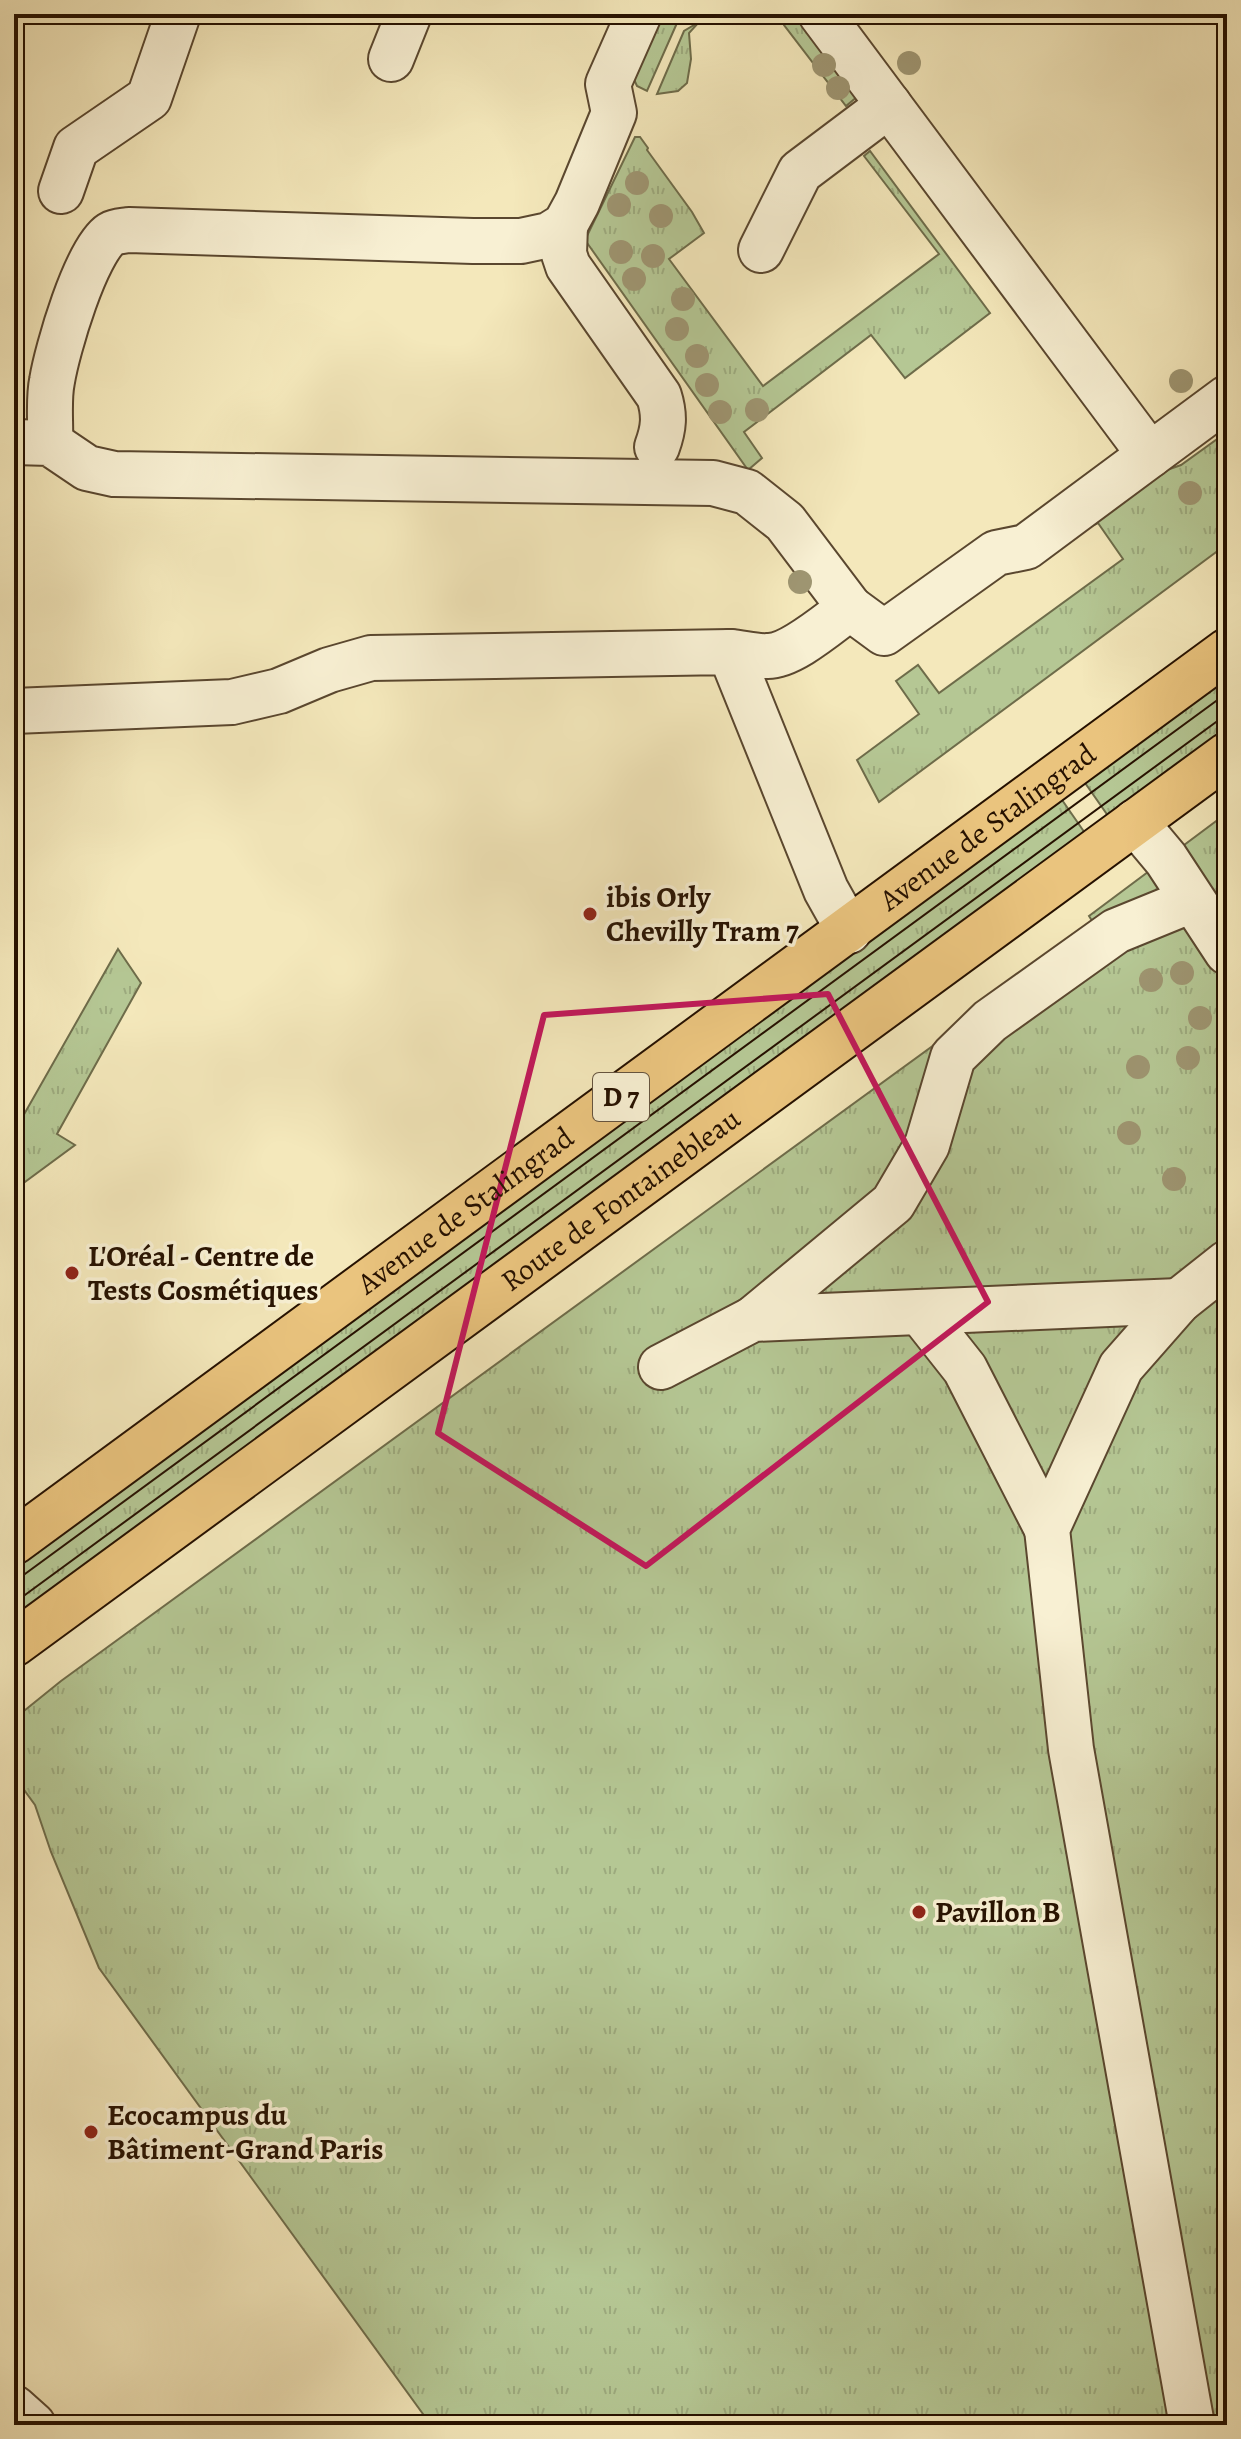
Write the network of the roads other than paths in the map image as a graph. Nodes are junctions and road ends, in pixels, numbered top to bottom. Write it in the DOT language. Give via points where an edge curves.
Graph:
graph roads {
  1 [pos="178,14"];
  2 [pos="409,14"];
  3 [pos="639,14"];
  4 [pos="821,14"];
  5 [pos="391,59"];
  6 [pos="889,105"];
  7 [pos="61,191"];
  8 [pos="553,231"];
  9 [pos="761,250"];
  10 [pos="1227,398"];
  11 [pos="650,436"];
  12 [pos="32,442"];
  13 [pos="1150,455"];
  14 [pos="850,608"];
  15 [pos="1227,651"];
  16 [pos="730,652"];
  17 [pos="14,711"];
  18 [pos="1227,755"];
  19 [pos="1135,822"];
  20 [pos="1192,900"];
  21 [pos="849,931"];
  22 [pos="1227,952"];
  23 [pos="1227,1263"];
  24 [pos="1179,1301"];
  25 [pos="920,1312"];
  26 [pos="753,1319"];
  27 [pos="661,1367"];
  28 [pos="1047,1529"];
  29 [pos="14,1542"];
  30 [pos="14,1644"];
  31 [pos="14,2408"];
  32 [pos="33,2425"];
  33 [pos="1192,2425"];
  1 -- 7 [label="street" via="149,98 76,148"];
  2 -- 5 [label="street"];
  3 -- 8 [label="street" via="608,84 614,113 577,203"];
  4 -- 6 [label="street"];
  6 -- 9 [label="street" via="800,172"];
  6 -- 13 [label="street"];
  8 -- 11 [label="street" via="568,266 659,396 663,431"];
  8 -- 12 [label="street" via="521,241 113,232 101,243 65,327"];
  10 -- 13 [label="street"];
  12 -- 14 [label="street" via="87,468 114,474 713,483 747,492 785,522"];
  13 -- 14 [label="street" via="1026,547 996,553 884,633"];
  14 -- 16 [label="street" via="781,653 769,657"];
  15 -- 21 [label="main road, Avenue de Stalingrad / D 7"];
  16 -- 17 [label="street" via="371,658 232,702"];
  16 -- 21 [label="street" via="826,890"];
  18 -- 19 [label="main road, Route de Fontainebleau"];
  19 -- 20 [label="street"];
  19 -- 30 [label="main road, Route de Fontainebleau"];
  20 -- 22 [label="street"];
  20 -- 26 [label="street" via="1116,931 990,1021 953,1057 927,1145 893,1203"];
  21 -- 29 [label="main road, Avenue de Stalingrad / D 7"];
  23 -- 24 [label="street"];
  24 -- 25 [label="street"];
  24 -- 28 [label="street" via="1121,1367"];
  25 -- 26 [label="street"];
  25 -- 28 [label="street" via="965,1369"];
  26 -- 27 [label="street"];
  28 -- 33 [label="street" via="1071,1749"];
  31 -- 32 [label="street"];
}
